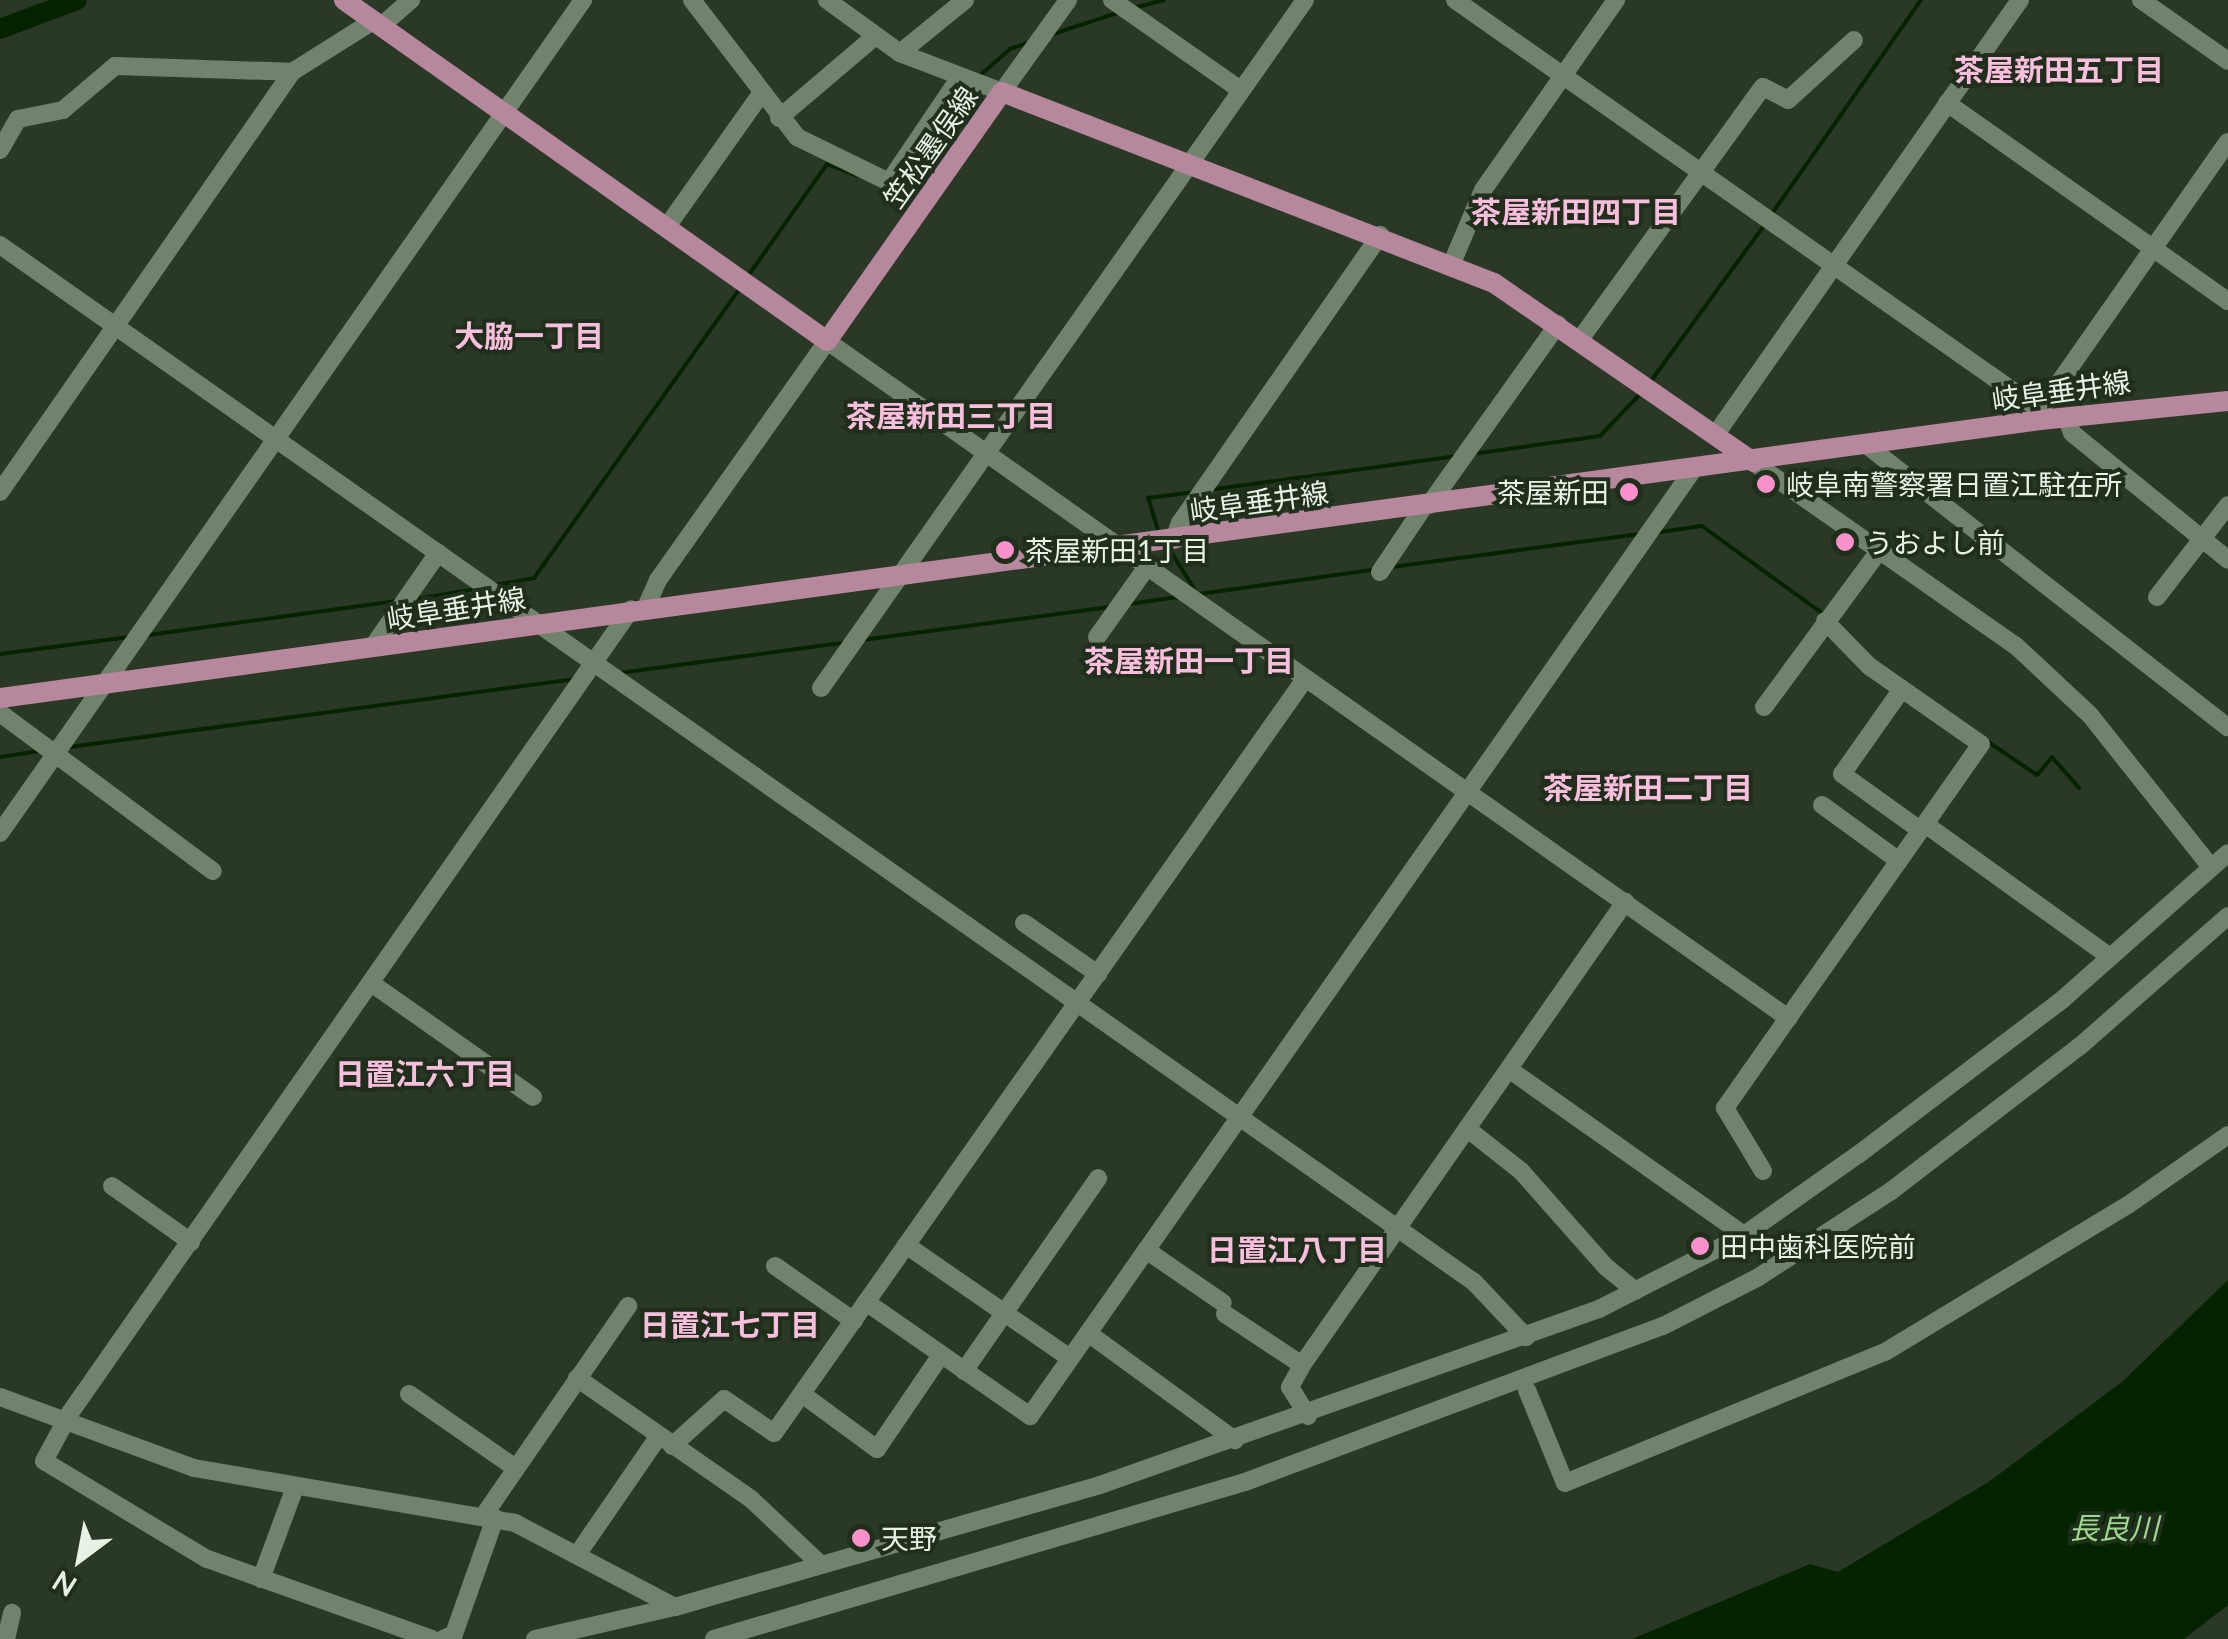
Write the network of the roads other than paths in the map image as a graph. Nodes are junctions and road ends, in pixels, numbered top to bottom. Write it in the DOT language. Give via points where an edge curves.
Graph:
graph roads {
  1 [pos="344,0"];
  2 [pos="411,0"];
  3 [pos="583,0"];
  4 [pos="692,0"];
  5 [pos="827,0"];
  6 [pos="965,0"];
  7 [pos="1068,0"];
  8 [pos="1112,0"];
  9 [pos="1304,0"];
  10 [pos="1455,0"];
  11 [pos="1616,0"];
  12 [pos="2020,0"];
  13 [pos="2141,0"];
  14 [pos="377,23"];
  15 [pos="873,38"];
  16 [pos="1854,40"];
  17 [pos="900,53"];
  18 [pos="2228,61"];
  19 [pos="292,72"];
  20 [pos="1564,76"];
  21 [pos="960,77"];
  22 [pos="1239,90"];
  23 [pos="1002,92"];
  24 [pos="760,94"];
  25 [pos="1948,103"];
  26 [pos="506,114"];
  27 [pos="779,118"];
  28 [pos="2228,142"];
  29 [pos="0,150"];
  30 [pos="1190,163"];
  31 [pos="1701,173"];
  32 [pos="666,228"];
  33 [pos="1380,235"];
  34 [pos="0,246"];
  35 [pos="2154,249"];
  36 [pos="1452,263"];
  37 [pos="1833,266"];
  38 [pos="2228,301"];
  39 [pos="1558,324"];
  40 [pos="117,327"];
  41 [pos="1581,338"];
  42 [pos="827,341"];
  43 [pos="2228,401"];
  44 [pos="2040,415"];
  45 [pos="2066,418"];
  46 [pos="1716,434"];
  47 [pos="276,438"];
  48 [pos="1869,447"];
  49 [pos="988,456"];
  50 [pos="1753,462"];
  51 [pos="1693,470"];
  52 [pos="0,492"];
  53 [pos="1427,505"];
  54 [pos="2228,506"];
  55 [pos="2204,537"];
  56 [pos="1174,540"];
  57 [pos="1120,548"];
  58 [pos="1880,550"];
  59 [pos="438,553"];
  60 [pos="2228,560"];
  61 [pos="1148,567"];
  62 [pos="1380,572"];
  63 [pos="898,577"];
  64 [pos="2157,596"];
  65 [pos="638,608"];
  66 [pos="1825,621"];
  67 [pos="538,623"];
  68 [pos="1097,637"];
  69 [pos="372,648"];
  70 [pos="594,664"];
  71 [pos="1306,678"];
  72 [pos="101,686"];
  73 [pos="821,688"];
  74 [pos="1902,689"];
  75 [pos="0,698"];
  76 [pos="1764,707"];
  77 [pos="0,713"];
  78 [pos="2228,727"];
  79 [pos="53,758"];
  80 [pos="1467,792"];
  81 [pos="1822,805"];
  82 [pos="1922,827"];
  83 [pos="0,833"];
  84 [pos="2228,854"];
  85 [pos="1899,861"];
  86 [pos="2211,867"];
  87 [pos="213,871"];
  88 [pos="1625,902"];
  89 [pos="2228,916"];
  90 [pos="1024,924"];
  91 [pos="2220,930"];
  92 [pos="2110,956"];
  93 [pos="1098,974"];
  94 [pos="371,983"];
  95 [pos="1078,1002"];
  96 [pos="1788,1018"];
  97 [pos="1510,1070"];
  98 [pos="533,1097"];
  99 [pos="1238,1116"];
  100 [pos="1469,1130"];
  101 [pos="2228,1135"];
  102 [pos="1763,1172"];
  103 [pos="1098,1178"];
  104 [pos="112,1186"];
  105 [pos="1398,1230"];
  106 [pos="1744,1236"];
  107 [pos="191,1242"];
  108 [pos="906,1244"];
  109 [pos="1146,1250"];
  110 [pos="775,1266"];
  111 [pos="1636,1291"];
  112 [pos="866,1302"];
  113 [pos="628,1306"];
  114 [pos="1004,1312"];
  115 [pos="854,1321"];
  116 [pos="1088,1332"];
  117 [pos="1526,1336"];
  118 [pos="941,1356"];
  119 [pos="1070,1358"];
  120 [pos="1302,1365"];
  121 [pos="964,1372"];
  122 [pos="576,1378"];
  123 [pos="1528,1390"];
  124 [pos="409,1394"];
  125 [pos="802,1394"];
  126 [pos="0,1396"];
  127 [pos="1308,1416"];
  128 [pos="66,1421"];
  129 [pos="1235,1440"];
  130 [pos="665,1441"];
  131 [pos="514,1467"];
  132 [pos="295,1487"];
  133 [pos="490,1517"];
  134 [pos="577,1555"];
  135 [pos="820,1564"];
  136 [pos="261,1579"];
  137 [pos="675,1607"];
  138 [pos="12,1613"];
  139 [pos="4,1638"];
  140 [pos="432,1639"];
  141 [pos="443,1639"];
  142 [pos="534,1639"];
  143 [pos="714,1639"];
  1 -- 14 [label="main road"];
  2 -- 14 [label="street"];
  3 -- 26 [label="street"];
  4 -- 24 [label="street"];
  5 -- 15 [label="street"];
  6 -- 17 [label="street"];
  7 -- 23 [label="street"];
  8 -- 22 [label="street"];
  9 -- 22 [label="street"];
  10 -- 20 [label="street"];
  11 -- 20 [label="street"];
  12 -- 25 [label="street"];
  13 -- 18 [label="street"];
  14 -- 19 [label="street"];
  14 -- 26 [label="main road"];
  15 -- 17 [label="street"];
  15 -- 27 [label="street"];
  16 -- 31 [label="street" via="1788,100 1763,87"];
  17 -- 21 [label="street"];
  19 -- 29 [label="street" via="114,66 63,110 15,127"];
  19 -- 40 [label="street"];
  20 -- 31 [label="street"];
  20 -- 36 [label="street" via="1483,190"];
  21 -- 23 [label="street"];
  21 -- 27 [label="street" via="889,182 816,150"];
  22 -- 30 [label="street"];
  23 -- 30 [label="main road, 笠松墨俣線"];
  23 -- 42 [label="main road, 笠松墨俣線"];
  24 -- 27 [label="street"];
  24 -- 32 [label="street"];
  25 -- 35 [label="street"];
  25 -- 37 [label="street"];
  26 -- 32 [label="main road"];
  26 -- 47 [label="street"];
  28 -- 35 [label="street"];
  30 -- 33 [label="main road, 笠松墨俣線"];
  30 -- 49 [label="street"];
  31 -- 37 [label="street"];
  31 -- 41 [label="street"];
  32 -- 42 [label="main road"];
  33 -- 36 [label="main road, 笠松墨俣線"];
  33 -- 56 [label="street"];
  34 -- 40 [label="street"];
  35 -- 38 [label="street"];
  35 -- 44 [label="street"];
  36 -- 39 [label="main road, 笠松墨俣線"];
  37 -- 44 [label="street"];
  37 -- 46 [label="street"];
  39 -- 41 [label="main road, 笠松墨俣線"];
  39 -- 53 [label="street"];
  40 -- 47 [label="street"];
  40 -- 52 [label="street"];
  41 -- 46 [label="main road, 笠松墨俣線"];
  42 -- 49 [label="street"];
  42 -- 65 [label="street"];
  43 -- 45 [label="main road, 岐阜垂井線"];
  44 -- 45 [label="main road, 岐阜垂井線"];
  44 -- 48 [label="main road, 岐阜垂井線"];
  45 -- 55 [label="street" via="2072,433"];
  46 -- 50 [label="main road, 笠松墨俣線"];
  47 -- 59 [label="street"];
  47 -- 72 [label="street"];
  48 -- 50 [label="main road, 岐阜垂井線"];
  48 -- 78 [label="street"];
  49 -- 57 [label="street"];
  49 -- 63 [label="street"];
  50 -- 51 [label="main road, 岐阜垂井線"];
  50 -- 58 [label="street"];
  51 -- 53 [label="main road, 岐阜垂井線"];
  51 -- 80 [label="street"];
  53 -- 56 [label="main road, 岐阜垂井線"];
  53 -- 62 [label="street"];
  54 -- 55 [label="street"];
  55 -- 60 [label="street"];
  55 -- 64 [label="street"];
  56 -- 57 [label="main road, 岐阜垂井線"];
  57 -- 61 [label="street"];
  57 -- 63 [label="main road, 岐阜垂井線"];
  58 -- 66 [label="street"];
  58 -- 86 [label="street" via="2016,646 2090,715"];
  59 -- 67 [label="street"];
  59 -- 69 [label="street"];
  61 -- 68 [label="street"];
  61 -- 71 [label="street"];
  63 -- 65 [label="main road, 岐阜垂井線"];
  63 -- 73 [label="street"];
  65 -- 67 [label="main road, 岐阜垂井線"];
  65 -- 70 [label="street"];
  66 -- 74 [label="street"];
  66 -- 76 [label="street"];
  67 -- 69 [label="main road, 岐阜垂井線"];
  67 -- 70 [label="street"];
  69 -- 72 [label="main road, 岐阜垂井線"];
  70 -- 94 [label="street"];
  70 -- 95 [label="street"];
  71 -- 80 [label="street"];
  71 -- 93 [label="street"];
  72 -- 75 [label="main road, 岐阜垂井線"];
  72 -- 79 [label="street"];
  74 -- 82 [label="street" via="1981,744"];
  74 -- 82 [label="street" via="1842,774"];
  77 -- 79 [label="street"];
  79 -- 83 [label="street"];
  79 -- 87 [label="street"];
  80 -- 88 [label="street"];
  80 -- 99 [label="street"];
  81 -- 85 [label="street"];
  82 -- 85 [label="street"];
  82 -- 92 [label="street"];
  84 -- 86 [label="street"];
  85 -- 96 [label="street"];
  86 -- 92 [label="street"];
  88 -- 96 [label="street"];
  88 -- 97 [label="street"];
  89 -- 91 [label="street"];
  90 -- 93 [label="street"];
  91 -- 143 [label="street" via="1891,1192 1758,1278 1663,1326 1245,1482"];
  92 -- 106 [label="street" via="2012,1039"];
  93 -- 95 [label="street"];
  94 -- 98 [label="street"];
  94 -- 107 [label="street"];
  95 -- 99 [label="street"];
  95 -- 108 [label="street"];
  96 -- 102 [label="street" via="1725,1108"];
  97 -- 100 [label="street"];
  97 -- 106 [label="street"];
  99 -- 105 [label="street"];
  99 -- 109 [label="street"];
  100 -- 105 [label="street"];
  100 -- 111 [label="street" via="1532,1182 1606,1267"];
  101 -- 123 [label="street" via="1910,1339 1565,1483"];
  103 -- 114 [label="street"];
  104 -- 107 [label="street"];
  105 -- 117 [label="street" via="1474,1282"];
  105 -- 120 [label="street"];
  106 -- 111 [label="street"];
  107 -- 128 [label="street"];
  108 -- 112 [label="street"];
  108 -- 114 [label="street"];
  109 -- 116 [label="street"];
  109 -- 120 [label="street"];
  110 -- 115 [label="street"];
  111 -- 117 [label="street"];
  112 -- 115 [label="street"];
  112 -- 118 [label="street"];
  113 -- 122 [label="street"];
  114 -- 119 [label="street"];
  114 -- 121 [label="street"];
  115 -- 125 [label="street"];
  116 -- 119 [label="street"];
  116 -- 129 [label="street"];
  117 -- 127 [label="street"];
  118 -- 121 [label="street"];
  118 -- 125 [label="street" via="876,1449"];
  119 -- 121 [label="street" via="1030,1416"];
  120 -- 127 [label="street" via="1290,1386"];
  122 -- 130 [label="street"];
  122 -- 131 [label="street"];
  124 -- 131 [label="street"];
  125 -- 130 [label="street" via="774,1433 724,1399"];
  126 -- 128 [label="street"];
  127 -- 129 [label="street"];
  128 -- 132 [label="street" via="194,1468"];
  128 -- 136 [label="street" via="44,1461 207,1559"];
  129 -- 135 [label="street"];
  130 -- 134 [label="street"];
  130 -- 135 [label="street" via="751,1499"];
  131 -- 133 [label="street"];
  132 -- 133 [label="street"];
  132 -- 136 [label="street"];
  133 -- 134 [label="street"];
  133 -- 141 [label="street" via="454,1634"];
  134 -- 137 [label="street"];
  135 -- 137 [label="street"];
  136 -- 140 [label="street"];
  137 -- 142 [label="street"];
  138 -- 139 [label="street"];
}
